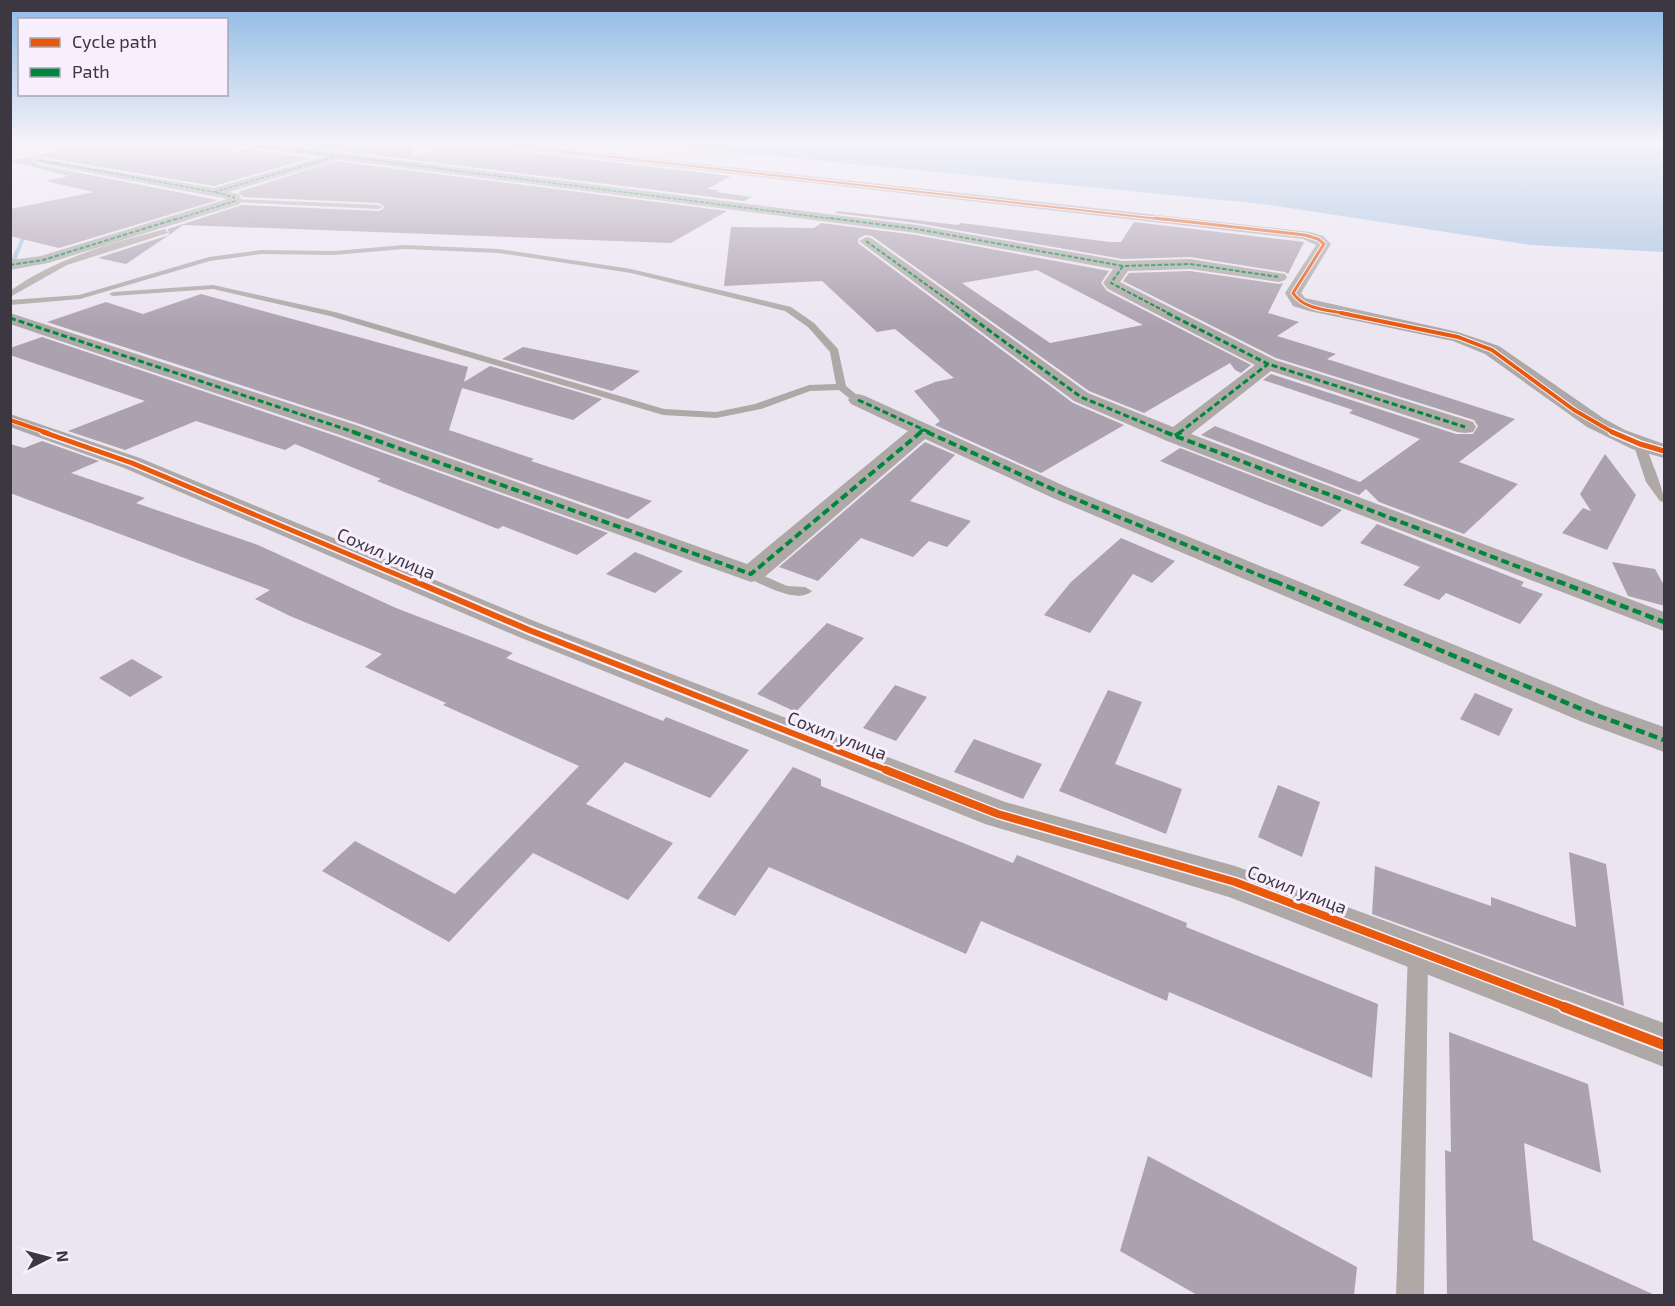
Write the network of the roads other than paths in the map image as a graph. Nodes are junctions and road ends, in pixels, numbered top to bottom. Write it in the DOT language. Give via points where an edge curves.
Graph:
graph roads {
  1 [pos="222,205"];
  2 [pos="330,205"];
  3 [pos="729,205"];
  4 [pos="1038,205"];
  5 [pos="379,207"];
  6 [pos="165,231"];
  7 [pos="866,242"];
  8 [pos="10,265"];
  9 [pos="1124,266"];
  10 [pos="1279,277"];
  11 [pos="10,295"];
  12 [pos="80,297"];
  13 [pos="10,303"];
  14 [pos="10,318"];
  15 [pos="1268,364"];
  16 [pos="849,393"];
  17 [pos="10,420"];
  18 [pos="1464,428"];
  19 [pos="924,429"];
  20 [pos="1175,436"];
  21 [pos="1640,446"];
  22 [pos="1665,451"];
  23 [pos="1665,498"];
  24 [pos="751,574"];
  25 [pos="805,591"];
  26 [pos="1665,622"];
  27 [pos="1665,740"];
  28 [pos="1418,952"];
  29 [pos="1665,1045"];
  30 [pos="1410,1296"];
  1 -- 8 [label="street" via="43,260"];
  2 -- 5 [label="lane"];
  3 -- 9 [label="street" via="916,229"];
  4 -- 21 [label="street" via="1318,239 1324,244 1293,293 1299,302 1475,343 1599,425"];
  6 -- 11 [label="lane" via="80,256 30,279"];
  7 -- 20 [label="street" via="1081,397"];
  9 -- 10 [label="street" via="1190,264"];
  9 -- 15 [label="street" via="1111,283 1114,286"];
  12 -- 13 [label="lane"];
  12 -- 16 [label="lane" via="213,287 332,314 663,412 716,415 757,407 809,388"];
  12 -- 16 [label="lane" via="209,259 261,252 334,253 404,247 499,251 631,271 788,309 811,325 835,351"];
  14 -- 24 [label="street" via="348,430"];
  15 -- 18 [label="street"];
  15 -- 20 [label="street"];
  16 -- 19 [label="street"];
  17 -- 28 [label="street, Сохил улица" via="132,463 528,630 998,814 1235,882"];
  19 -- 24 [label="street"];
  19 -- 27 [label="street" via="1072,498"];
  20 -- 26 [label="street"];
  21 -- 22 [label="street"];
  21 -- 23 [label="lane" via="1652,482"];
  24 -- 25 [label="lane" via="784,590"];
  28 -- 29 [label="street, Сохил улица"];
  28 -- 30 [label="lane"];
}
